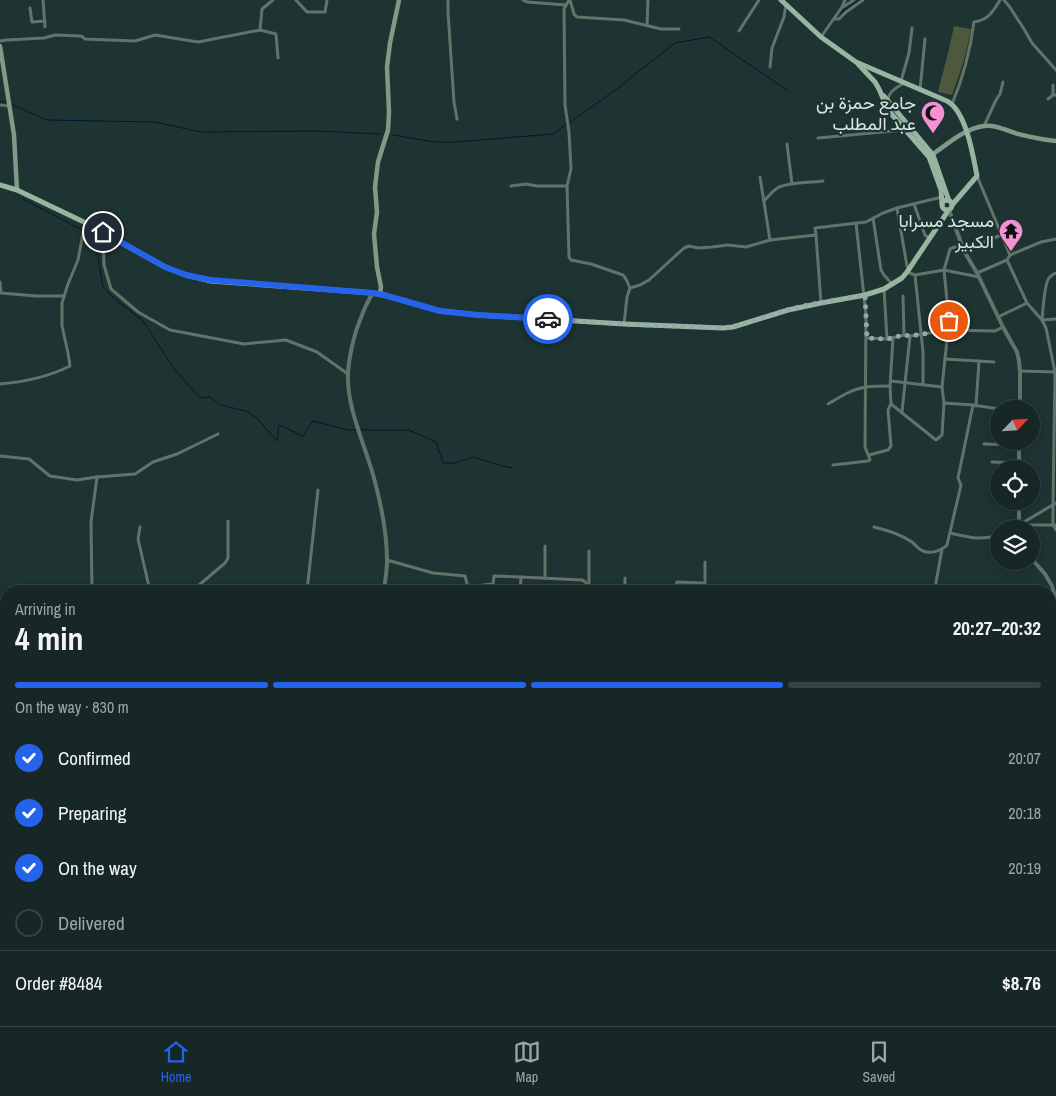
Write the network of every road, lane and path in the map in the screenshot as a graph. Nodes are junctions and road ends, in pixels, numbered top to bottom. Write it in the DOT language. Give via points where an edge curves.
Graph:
graph roads {
  1 [pos="43,0"];
  2 [pos="273,0"];
  3 [pos="296,0"];
  4 [pos="327,0"];
  5 [pos="399,0"];
  6 [pos="448,0"];
  7 [pos="523,0"];
  8 [pos="570,0"];
  9 [pos="648,0"];
  10 [pos="759,0"];
  11 [pos="845,0"];
  12 [pos="854,0"];
  13 [pos="863,0"];
  14 [pos="1000,0"];
  15 [pos="1004,0"];
  16 [pos="783,2"];
  17 [pos="566,6"];
  18 [pos="842,7"];
  19 [pos="30,8"];
  20 [pos="834,19"];
  21 [pos="45,22"];
  22 [pos="647,26"];
  23 [pos="45,27"];
  24 [pos="912,28"];
  25 [pos="678,29"];
  26 [pos="260,30"];
  27 [pos="739,31"];
  28 [pos="821,37"];
  29 [pos="925,39"];
  30 [pos="0,41"];
  31 [pos="0,46"];
  32 [pos="278,58"];
  33 [pos="856,62"];
  34 [pos="770,67"];
  35 [pos="1056,70"];
  36 [pos="902,82"];
  37 [pos="1003,82"];
  38 [pos="1053,85"];
  39 [pos="920,90"];
  40 [pos="880,92"];
  41 [pos="1055,95"];
  42 [pos="1048,98"];
  43 [pos="888,102"];
  44 [pos="952,104"];
  45 [pos="0,105"];
  46 [pos="10,106"];
  47 [pos="456,119"];
  48 [pos="984,126"];
  49 [pos="905,129"];
  50 [pos="967,132"];
  51 [pos="818,138"];
  52 [pos="1056,141"];
  53 [pos="787,144"];
  54 [pos="931,156"];
  55 [pos="977,176"];
  56 [pos="760,177"];
  57 [pos="823,181"];
  58 [pos="792,184"];
  59 [pos="0,185"];
  60 [pos="511,186"];
  61 [pos="567,186"];
  62 [pos="17,190"];
  63 [pos="942,197"];
  64 [pos="764,201"];
  65 [pos="914,204"];
  66 [pos="942,204"];
  67 [pos="949,206"];
  68 [pos="897,208"];
  69 [pos="873,218"];
  70 [pos="86,223"];
  71 [pos="856,223"];
  72 [pos="103,232"];
  73 [pos="816,235"];
  74 [pos="1001,235"];
  75 [pos="930,239"];
  76 [pos="1056,239"];
  77 [pos="770,240"];
  78 [pos="962,244"];
  79 [pos="964,251"];
  80 [pos="1010,255"];
  81 [pos="1007,260"];
  82 [pos="908,270"];
  83 [pos="944,270"];
  84 [pos="1056,273"];
  85 [pos="915,275"];
  86 [pos="978,275"];
  87 [pos="0,282"];
  88 [pos="893,284"];
  89 [pos="630,288"];
  90 [pos="884,289"];
  91 [pos="373,293"];
  92 [pos="380,294"];
  93 [pos="865,295"];
  94 [pos="64,296"];
  95 [pos="903,296"];
  96 [pos="821,303"];
  97 [pos="1027,303"];
  98 [pos="998,317"];
  99 [pos="1056,319"];
  100 [pos="1042,320"];
  101 [pos="624,324"];
  102 [pos="1002,327"];
  103 [pos="948,330"];
  104 [pos="922,334"];
  105 [pos="904,335"];
  106 [pos="910,336"];
  107 [pos="867,338"];
  108 [pos="893,338"];
  109 [pos="887,339"];
  110 [pos="945,359"];
  111 [pos="979,361"];
  112 [pos="994,362"];
  113 [pos="1020,371"];
  114 [pos="1055,372"];
  115 [pos="348,374"];
  116 [pos="1056,378"];
  117 [pos="891,381"];
  118 [pos="906,383"];
  119 [pos="0,384"];
  120 [pos="923,385"];
  121 [pos="890,386"];
  122 [pos="866,387"];
  123 [pos="942,387"];
  124 [pos="1020,400"];
  125 [pos="944,403"];
  126 [pos="828,404"];
  127 [pos="891,404"];
  128 [pos="975,405"];
  129 [pos="990,408"];
  130 [pos="902,412"];
  131 [pos="218,434"];
  132 [pos="984,444"];
  133 [pos="990,444"];
  134 [pos="869,455"];
  135 [pos="0,456"];
  136 [pos="833,465"];
  137 [pos="97,477"];
  138 [pos="318,490"];
  139 [pos="1054,503"];
  140 [pos="1029,520"];
  141 [pos="228,522"];
  142 [pos="1055,525"];
  143 [pos="874,526"];
  144 [pos="1040,526"];
  145 [pos="140,527"];
  146 [pos="1056,530"];
  147 [pos="950,533"];
  148 [pos="990,537"];
  149 [pos="545,546"];
  150 [pos="942,549"];
  151 [pos="589,551"];
  152 [pos="387,560"];
  153 [pos="705,562"];
  154 [pos="1040,568"];
  155 [pos="520,577"];
  156 [pos="545,578"];
  157 [pos="625,578"];
  158 [pos="92,585"];
  159 [pos="149,585"];
  160 [pos="199,585"];
  161 [pos="308,585"];
  162 [pos="385,585"];
  163 [pos="468,585"];
  164 [pos="483,585"];
  165 [pos="520,585"];
  166 [pos="588,585"];
  167 [pos="589,585"];
  168 [pos="625,585"];
  169 [pos="676,585"];
  170 [pos="705,585"];
  171 [pos="936,585"];
  172 [pos="1051,585"];
  1 -- 21 [label="street"];
  2 -- 26 [label="street" via="262,9"];
  3 -- 4 [label="street" via="307,12 325,12"];
  5 -- 92 [label="main road" via="387,67 388,130 378,162 376,187 374,234"];
  6 -- 47 [label="street"];
  7 -- 17 [label="street"];
  8 -- 17 [label="street"];
  8 -- 22 [label="street" via="577,17 624,20"];
  9 -- 22 [label="street"];
  10 -- 27 [label="street"];
  11 -- 18 [label="street"];
  12 -- 18 [label="street"];
  13 -- 20 [label="street" via="839,19"];
  14 -- 44 [label="street" via="988,18 974,22 962,80"];
  15 -- 35 [label="street" via="1032,43"];
  16 -- 28 [label="main road"];
  16 -- 34 [label="street" via="784,17 772,48"];
  17 -- 61 [label="street" via="565,105 571,169"];
  18 -- 20 [label="street"];
  19 -- 21 [label="street" via="32,22"];
  20 -- 28 [label="street"];
  21 -- 23 [label="street"];
  22 -- 25 [label="street"];
  24 -- 36 [label="street"];
  26 -- 30 [label="street" via="198,42 155,35 135,41 55,34 44,38"];
  26 -- 32 [label="street" via="276,34"];
  28 -- 33 [label="main road"];
  29 -- 39 [label="street"];
  31 -- 46 [label="main road"];
  33 -- 36 [label="main road"];
  33 -- 40 [label="main road"];
  36 -- 39 [label="main road"];
  36 -- 43 [label="street" via="890,93"];
  37 -- 48 [label="street"];
  38 -- 41 [label="street"];
  39 -- 44 [label="main road"];
  40 -- 43 [label="main road"];
  40 -- 49 [label="main road" via="888,110"];
  41 -- 42 [label="street"];
  43 -- 54 [label="main road"];
  44 -- 50 [label="main road"];
  45 -- 46 [label="street"];
  46 -- 62 [label="main road"];
  48 -- 50 [label="main road"];
  48 -- 52 [label="main road"];
  49 -- 51 [label="street"];
  49 -- 54 [label="main road"];
  50 -- 54 [label="main road"];
  50 -- 55 [label="main road"];
  53 -- 58 [label="street"];
  54 -- 63 [label="main road"];
  54 -- 67 [label="main road"];
  55 -- 67 [label="main road"];
  55 -- 74 [label="street"];
  56 -- 64 [label="street"];
  57 -- 58 [label="street"];
  58 -- 64 [label="street" via="777,188"];
  59 -- 62 [label="main road"];
  60 -- 61 [label="street"];
  61 -- 89 [label="street" via="569,257 623,275"];
  62 -- 70 [label="main road"];
  63 -- 65 [label="street"];
  63 -- 66 [label="main road"];
  64 -- 77 [label="street"];
  65 -- 68 [label="street"];
  65 -- 75 [label="street"];
  66 -- 67 [label="main road" via="943,209"];
  66 -- 67 [label="main road" via="945,200"];
  67 -- 75 [label="main road"];
  67 -- 78 [label="street"];
  68 -- 69 [label="street"];
  68 -- 82 [label="street"];
  69 -- 71 [label="street"];
  69 -- 88 [label="street" via="881,270"];
  70 -- 72 [label="main road"];
  70 -- 94 [label="street" via="78,260"];
  71 -- 73 [label="street" via="815,228"];
  71 -- 93 [label="street"];
  72 -- 91 [label="main road" via="165,267 203,279"];
  72 -- 115 [label="street" via="104,265 111,289 138,312 180,332 244,344 286,340 316,352"];
  73 -- 77 [label="street"];
  73 -- 96 [label="street"];
  74 -- 79 [label="street"];
  74 -- 80 [label="street"];
  75 -- 82 [label="main road"];
  76 -- 80 [label="street"];
  77 -- 89 [label="street" via="746,247 688,246 649,280"];
  78 -- 79 [label="street"];
  78 -- 83 [label="street" via="950,249"];
  79 -- 86 [label="street"];
  80 -- 81 [label="street"];
  81 -- 86 [label="street"];
  81 -- 97 [label="street"];
  82 -- 85 [label="street"];
  82 -- 88 [label="main road"];
  83 -- 85 [label="street"];
  83 -- 86 [label="street"];
  83 -- 103 [label="street"];
  84 -- 100 [label="street" via="1049,278 1046,287"];
  85 -- 104 [label="street"];
  86 -- 98 [label="street"];
  87 -- 94 [label="street" via="1,293"];
  88 -- 90 [label="main road"];
  89 -- 101 [label="street"];
  90 -- 93 [label="main road"];
  90 -- 109 [label="street"];
  91 -- 92 [label="main road"];
  91 -- 115 [label="street" via="352,345"];
  92 -- 101 [label="main road" via="440,311"];
  93 -- 96 [label="main road"];
  93 -- 107 [label="street"];
  94 -- 119 [label="street" via="62,326 70,366 56,373"];
  95 -- 105 [label="street"];
  96 -- 101 [label="main road" via="723,328"];
  97 -- 98 [label="street"];
  97 -- 100 [label="street"];
  98 -- 102 [label="street"];
  99 -- 100 [label="street"];
  100 -- 114 [label="street"];
  102 -- 103 [label="street" via="995,331"];
  102 -- 113 [label="street" via="1016,352"];
  103 -- 104 [label="street"];
  103 -- 110 [label="street"];
  104 -- 106 [label="street"];
  104 -- 120 [label="street"];
  105 -- 106 [label="street"];
  105 -- 108 [label="street"];
  106 -- 118 [label="street"];
  107 -- 109 [label="street"];
  107 -- 122 [label="street"];
  108 -- 109 [label="street"];
  108 -- 117 [label="street"];
  110 -- 111 [label="street"];
  110 -- 123 [label="street"];
  111 -- 112 [label="street"];
  111 -- 128 [label="street"];
  113 -- 114 [label="street"];
  113 -- 124 [label="street"];
  114 -- 116 [label="street"];
  115 -- 152 [label="street" via="354,414 377,490"];
  116 -- 139 [label="street"];
  117 -- 118 [label="street"];
  117 -- 121 [label="street"];
  118 -- 120 [label="street"];
  118 -- 130 [label="street"];
  120 -- 123 [label="street"];
  121 -- 122 [label="street"];
  121 -- 127 [label="street"];
  122 -- 126 [label="street" via="847,392"];
  122 -- 134 [label="street" via="865,446"];
  123 -- 125 [label="street"];
  125 -- 128 [label="street"];
  125 -- 130 [label="street" via="942,435 936,440"];
  127 -- 130 [label="street"];
  127 -- 134 [label="street" via="888,410 891,446 888,450"];
  128 -- 129 [label="street"];
  128 -- 147 [label="street" via="958,478 960,485"];
  131 -- 137 [label="street" via="153,462 135,474"];
  132 -- 133 [label="street"];
  134 -- 136 [label="street" via="868,461"];
  135 -- 137 [label="street" via="29,459 50,476 77,480"];
  137 -- 158 [label="street" via="91,522"];
  138 -- 161 [label="street"];
  139 -- 140 [label="street"];
  139 -- 142 [label="street"];
  141 -- 160 [label="street" via="228,558"];
  142 -- 144 [label="street"];
  142 -- 146 [label="street"];
  143 -- 150 [label="street" via="913,542 922,551"];
  145 -- 159 [label="street" via="138,539"];
  147 -- 148 [label="street" via="975,539"];
  147 -- 150 [label="street" via="947,545"];
  149 -- 156 [label="street"];
  150 -- 171 [label="street"];
  151 -- 167 [label="street"];
  152 -- 162 [label="street"];
  152 -- 163 [label="street" via="433,572 465,576"];
  153 -- 170 [label="street"];
  154 -- 172 [label="street"];
  155 -- 156 [label="street"];
  155 -- 164 [label="street" via="494,576 494,584"];
  155 -- 165 [label="street"];
  156 -- 166 [label="street" via="582,580"];
  157 -- 168 [label="street"];
  169 -- 170 [label="street" via="677,582"];
}
